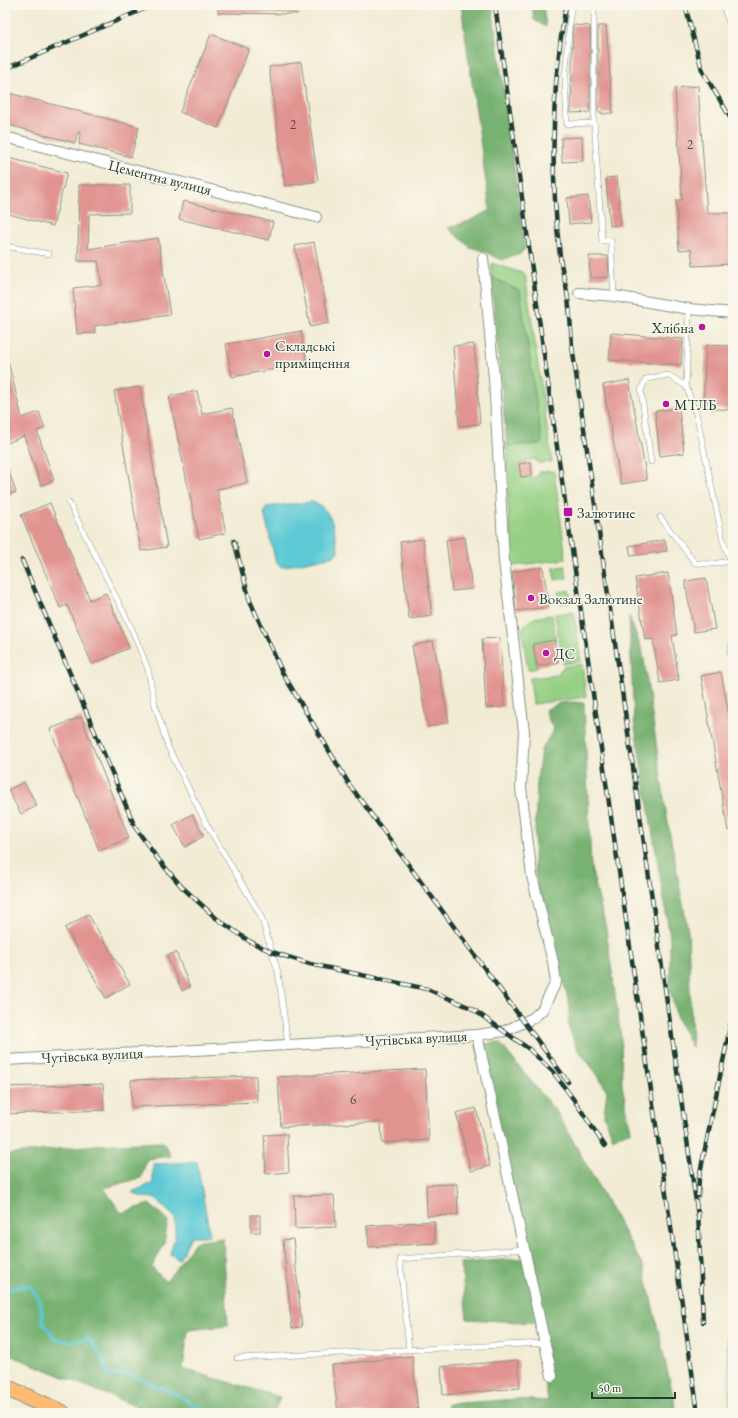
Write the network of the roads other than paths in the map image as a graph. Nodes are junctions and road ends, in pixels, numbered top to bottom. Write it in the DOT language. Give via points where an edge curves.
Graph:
graph roads {
  1 [pos="571,5"];
  2 [pos="594,5"];
  3 [pos="723,5"];
  4 [pos="733,34"];
  5 [pos="594,123"];
  6 [pos="5,137"];
  7 [pos="316,217"];
  8 [pos="5,246"];
  9 [pos="49,254"];
  10 [pos="483,258"];
  11 [pos="579,293"];
  12 [pos="614,296"];
  13 [pos="689,309"];
  14 [pos="733,313"];
  15 [pos="686,386"];
  16 [pos="650,462"];
  17 [pos="69,503"];
  18 [pos="660,517"];
  19 [pos="731,561"];
  20 [pos="733,567"];
  21 [pos="733,640"];
  22 [pos="733,668"];
  23 [pos="477,1035"];
  24 [pos="288,1045"];
  25 [pos="5,1060"];
  26 [pos="524,1249"];
  27 [pos="545,1343"];
  28 [pos="409,1350"];
  29 [pos="237,1358"];
  30 [pos="552,1376"];
  31 [pos="5,1387"];
  32 [pos="62,1413"];
  1 -- 5 [label="lane" via="565,80 567,124"];
  2 -- 5 [label="lane"];
  3 -- 4 [label="lane"];
  5 -- 12 [label="lane" via="602,241 612,241"];
  6 -- 7 [label="street, Цементна вулиця"];
  8 -- 9 [label="lane"];
  10 -- 23 [label="street" via="496,416 504,561 524,732 521,788 532,876 556,982 542,1010 533,1018 505,1032"];
  11 -- 12 [label="street"];
  12 -- 13 [label="street"];
  13 -- 14 [label="street"];
  13 -- 15 [label="lane"];
  15 -- 16 [label="lane" via="668,375 646,379 640,390"];
  15 -- 19 [label="lane" via="697,417 723,541"];
  17 -- 24 [label="lane" via="131,627 148,669 155,705 168,747 207,825 261,916 278,972"];
  18 -- 19 [label="lane" via="695,562 711,564"];
  19 -- 20 [label="lane"];
  21 -- 22 [label="lane" via="730,652"];
  23 -- 24 [label="street, Чутівська вулиця"];
  23 -- 26 [label="street, Чутівська вулиця"];
  24 -- 25 [label="street, Чутівська вулиця"];
  26 -- 27 [label="street, Чутівська вулиця"];
  26 -- 28 [label="lane" via="400,1259"];
  27 -- 28 [label="lane"];
  27 -- 30 [label="street, Чутівська вулиця"];
  28 -- 29 [label="lane"];
  31 -- 32 [label="main road"];
}
